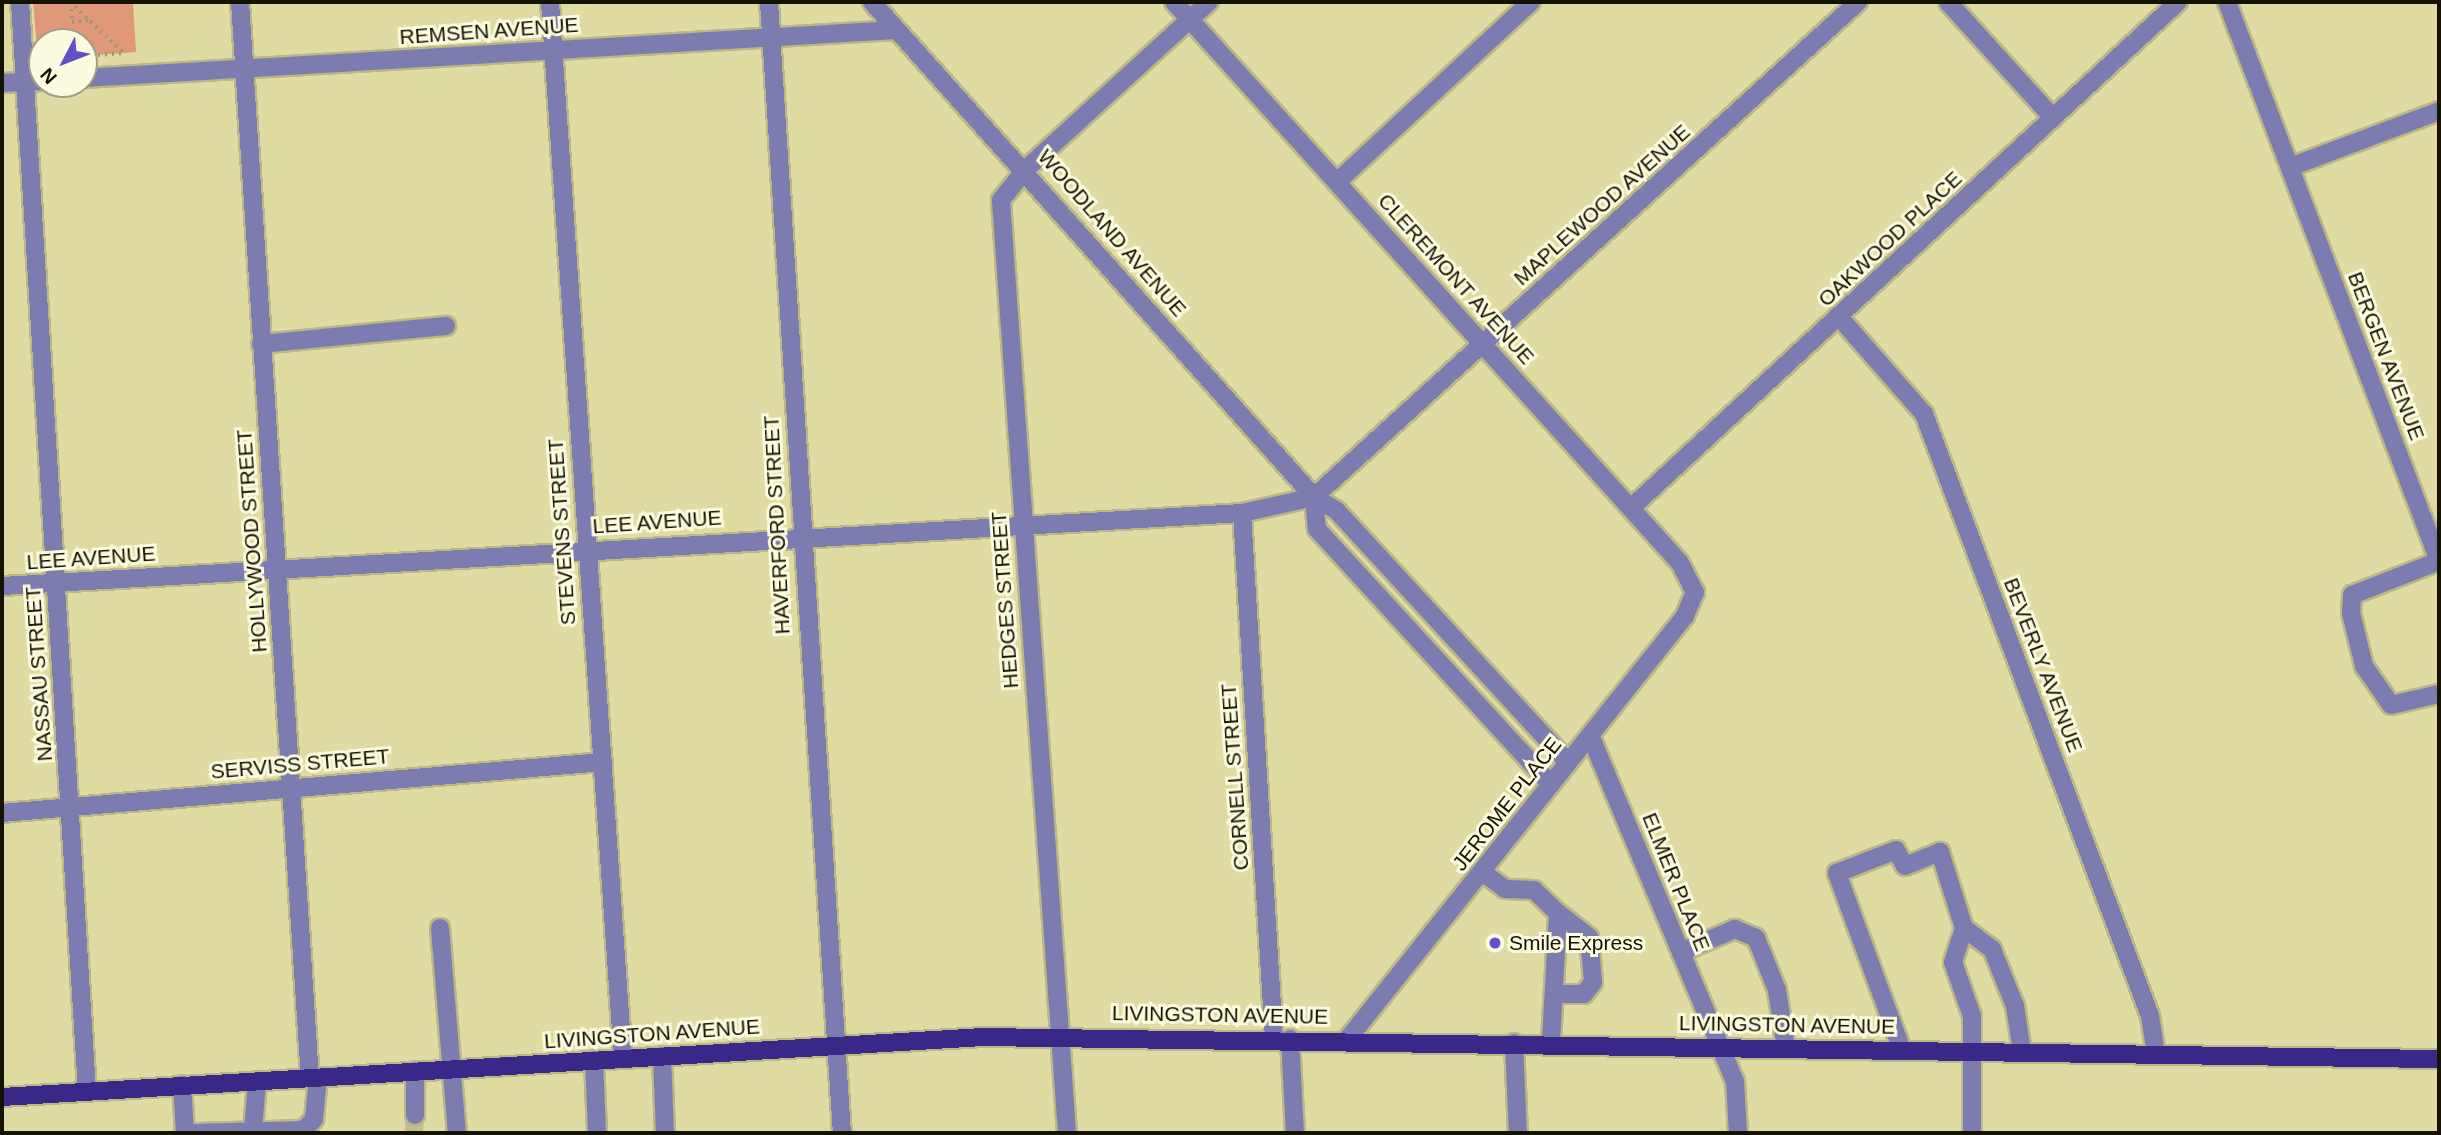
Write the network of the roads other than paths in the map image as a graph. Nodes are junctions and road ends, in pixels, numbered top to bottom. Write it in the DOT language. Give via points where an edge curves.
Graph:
graph roads {
  1 [pos="20,2"];
  2 [pos="240,2"];
  3 [pos="550,2"];
  4 [pos="769,2"];
  5 [pos="872,2"];
  6 [pos="1174,2"];
  7 [pos="1209,2"];
  8 [pos="1531,2"];
  9 [pos="1858,2"];
  10 [pos="1948,2"];
  11 [pos="2178,2"];
  12 [pos="2228,2"];
  13 [pos="1190,19"];
  14 [pos="896,30"];
  15 [pos="773,36"];
  16 [pos="28,47"];
  17 [pos="553,49"];
  18 [pos="243,70"];
  19 [pos="98,77"];
  20 [pos="28,81"];
  21 [pos="2,83"];
  22 [pos="35,98"];
  23 [pos="2439,111"];
  24 [pos="2053,118"];
  25 [pos="2290,167"];
  26 [pos="1026,169"];
  27 [pos="1337,182"];
  28 [pos="1840,318"];
  29 [pos="446,326"];
  30 [pos="1484,343"];
  31 [pos="261,344"];
  32 [pos="1314,497"];
  33 [pos="1631,508"];
  34 [pos="1242,513"];
  35 [pos="1022,523"];
  36 [pos="800,535"];
  37 [pos="584,550"];
  38 [pos="2439,561"];
  39 [pos="276,569"];
  40 [pos="56,583"];
  41 [pos="2,586"];
  42 [pos="1695,592"];
  43 [pos="2439,694"];
  44 [pos="1590,735"];
  45 [pos="603,762"];
  46 [pos="1568,762"];
  47 [pos="1552,783"];
  48 [pos="291,787"];
  49 [pos="70,809"];
  50 [pos="2,813"];
  51 [pos="1482,872"];
  52 [pos="1558,913"];
  53 [pos="440,928"];
  54 [pos="1964,928"];
  55 [pos="1681,952"];
  56 [pos="1554,994"];
  57 [pos="1060,1036"];
  58 [pos="1282,1039"];
  59 [pos="1347,1040"];
  60 [pos="1514,1043"];
  61 [pos="1551,1044"];
  62 [pos="835,1045"];
  63 [pos="1721,1047"];
  64 [pos="1786,1048"];
  65 [pos="1902,1050"];
  66 [pos="1969,1051"];
  67 [pos="2022,1052"];
  68 [pos="2156,1054"];
  69 [pos="662,1056"];
  70 [pos="623,1058"];
  71 [pos="2439,1059"];
  72 [pos="594,1060"];
  73 [pos="455,1069"];
  74 [pos="415,1071"];
  75 [pos="314,1077"];
  76 [pos="257,1081"];
  77 [pos="182,1085"];
  78 [pos="88,1091"];
  79 [pos="2,1097"];
  80 [pos="415,1115"];
  81 [pos="253,1130"];
  82 [pos="185,1133"];
  83 [pos="196,1133"];
  84 [pos="457,1133"];
  85 [pos="597,1133"];
  86 [pos="665,1133"];
  87 [pos="842,1133"];
  88 [pos="1067,1133"];
  89 [pos="1295,1133"];
  90 [pos="1518,1133"];
  91 [pos="1738,1133"];
  92 [pos="1972,1133"];
  1 -- 16 [label="street, NASSAU STREET"];
  2 -- 18 [label="street, HOLLYWOOD STREET"];
  3 -- 17 [label="street, STEVENS STREET"];
  4 -- 15 [label="street, HAVERFORD STREET"];
  5 -- 14 [label="street, WOODLAND AVENUE"];
  6 -- 13 [label="street, CLEREMONT AVENUE"];
  7 -- 13 [label="street, HEDGES STREET"];
  8 -- 27 [label="street"];
  9 -- 30 [label="street, MAPLEWOOD AVENUE"];
  10 -- 24 [label="street"];
  11 -- 24 [label="street, OAKWOOD PLACE"];
  12 -- 25 [label="street, BERGEN AVENUE"];
  13 -- 26 [label="street, HEDGES STREET"];
  13 -- 27 [label="street, CLEREMONT AVENUE"];
  14 -- 15 [label="street, REMSEN AVENUE"];
  14 -- 26 [label="street, WOODLAND AVENUE"];
  15 -- 17 [label="street, REMSEN AVENUE"];
  15 -- 36 [label="street, HAVERFORD STREET"];
  17 -- 18 [label="street, REMSEN AVENUE"];
  17 -- 37 [label="street, STEVENS STREET"];
  18 -- 19 [label="street, REMSEN AVENUE"];
  18 -- 31 [label="street, HOLLYWOOD STREET"];
  20 -- 21 [label="street"];
  22 -- 40 [label="street, NASSAU STREET"];
  23 -- 25 [label="street"];
  24 -- 28 [label="street, OAKWOOD PLACE"];
  25 -- 38 [label="street, BERGEN AVENUE"];
  26 -- 32 [label="street, WOODLAND AVENUE"];
  26 -- 35 [label="street, HEDGES STREET" via="1001,200"];
  27 -- 30 [label="street, CLEREMONT AVENUE"];
  28 -- 33 [label="street, OAKWOOD PLACE"];
  28 -- 68 [label="street, BEVERLY AVENUE" via="1924,414 2147,1008"];
  29 -- 31 [label="street"];
  30 -- 32 [label="street, MAPLEWOOD AVENUE"];
  30 -- 33 [label="street, CLEREMONT AVENUE"];
  31 -- 39 [label="street, HOLLYWOOD STREET"];
  32 -- 34 [label="street, LEE AVENUE"];
  32 -- 46 [label="street, WOODLAND AVENUE" via="1337,511"];
  32 -- 47 [label="street" via="1317,529"];
  33 -- 42 [label="street, CLEREMONT AVENUE" via="1680,563"];
  34 -- 35 [label="street, LEE AVENUE"];
  34 -- 58 [label="street, CORNELL STREET"];
  35 -- 36 [label="street, LEE AVENUE"];
  35 -- 57 [label="street, HEDGES STREET"];
  36 -- 37 [label="street, LEE AVENUE"];
  36 -- 62 [label="street, HAVERFORD STREET"];
  37 -- 39 [label="street, LEE AVENUE"];
  37 -- 45 [label="street, STEVENS STREET"];
  38 -- 43 [label="street" via="2352,595 2351,613 2364,666 2391,705"];
  39 -- 40 [label="street, LEE AVENUE"];
  39 -- 48 [label="street, HOLLYWOOD STREET"];
  40 -- 41 [label="street, LEE AVENUE"];
  40 -- 49 [label="street, NASSAU STREET"];
  42 -- 44 [label="street, JEROME PLACE" via="1685,616"];
  44 -- 46 [label="street, JEROME PLACE"];
  44 -- 55 [label="street, ELMER PLACE"];
  45 -- 48 [label="street, SERVISS STREET"];
  45 -- 70 [label="street, STEVENS STREET"];
  46 -- 47 [label="street, JEROME PLACE"];
  47 -- 51 [label="street, JEROME PLACE"];
  48 -- 49 [label="street, SERVISS STREET"];
  48 -- 75 [label="street, HOLLYWOOD STREET"];
  49 -- 50 [label="street, SERVISS STREET"];
  49 -- 78 [label="street, NASSAU STREET"];
  51 -- 52 [label="street" via="1505,889 1534,890"];
  51 -- 59 [label="street, JEROME PLACE"];
  52 -- 56 [label="street"];
  52 -- 56 [label="street" via="1589,937 1593,982 1584,994"];
  53 -- 73 [label="street"];
  54 -- 65 [label="street" via="1940,852 1905,866 1896,850 1837,873"];
  54 -- 66 [label="street" via="1953,962 1972,1016"];
  54 -- 67 [label="street" via="1992,949 2015,1006"];
  55 -- 63 [label="street, ELMER PLACE"];
  55 -- 64 [label="street" via="1735,929 1749,931 1762,947 1777,990"];
  56 -- 61 [label="street"];
  57 -- 58 [label="main road, LIVINGSTON AVENUE"];
  57 -- 62 [label="main road, LIVINGSTON AVENUE"];
  57 -- 88 [label="street, HEDGES STREET"];
  58 -- 59 [label="main road, LIVINGSTON AVENUE"];
  58 -- 89 [label="street, CORNELL STREET"];
  59 -- 60 [label="main road, LIVINGSTON AVENUE"];
  60 -- 61 [label="main road, LIVINGSTON AVENUE"];
  60 -- 90 [label="street"];
  61 -- 63 [label="main road, LIVINGSTON AVENUE"];
  62 -- 69 [label="main road, LIVINGSTON AVENUE"];
  62 -- 87 [label="street, HAVERFORD STREET"];
  63 -- 64 [label="main road, LIVINGSTON AVENUE"];
  63 -- 91 [label="street, ELMER PLACE" via="1735,1081"];
  64 -- 65 [label="main road, LIVINGSTON AVENUE"];
  65 -- 66 [label="main road, LIVINGSTON AVENUE"];
  66 -- 67 [label="main road, LIVINGSTON AVENUE"];
  66 -- 92 [label="street"];
  67 -- 68 [label="main road, LIVINGSTON AVENUE"];
  68 -- 71 [label="main road, LIVINGSTON AVENUE"];
  69 -- 70 [label="main road, LIVINGSTON AVENUE"];
  69 -- 86 [label="street"];
  70 -- 72 [label="main road, LIVINGSTON AVENUE"];
  72 -- 73 [label="main road, LIVINGSTON AVENUE"];
  72 -- 85 [label="street"];
  73 -- 74 [label="main road, LIVINGSTON AVENUE"];
  73 -- 84 [label="street"];
  74 -- 75 [label="main road, LIVINGSTON AVENUE"];
  74 -- 80 [label="street"];
  75 -- 76 [label="main road, LIVINGSTON AVENUE"];
  75 -- 81 [label="street, HOLLYWOOD STREET" via="314,1119 303,1130"];
  76 -- 77 [label="main road, LIVINGSTON AVENUE"];
  76 -- 81 [label="street"];
  77 -- 78 [label="main road, LIVINGSTON AVENUE"];
  77 -- 82 [label="street"];
  78 -- 79 [label="main road, LIVINGSTON AVENUE"];
  81 -- 83 [label="street, HOLLYWOOD STREET"];
}
